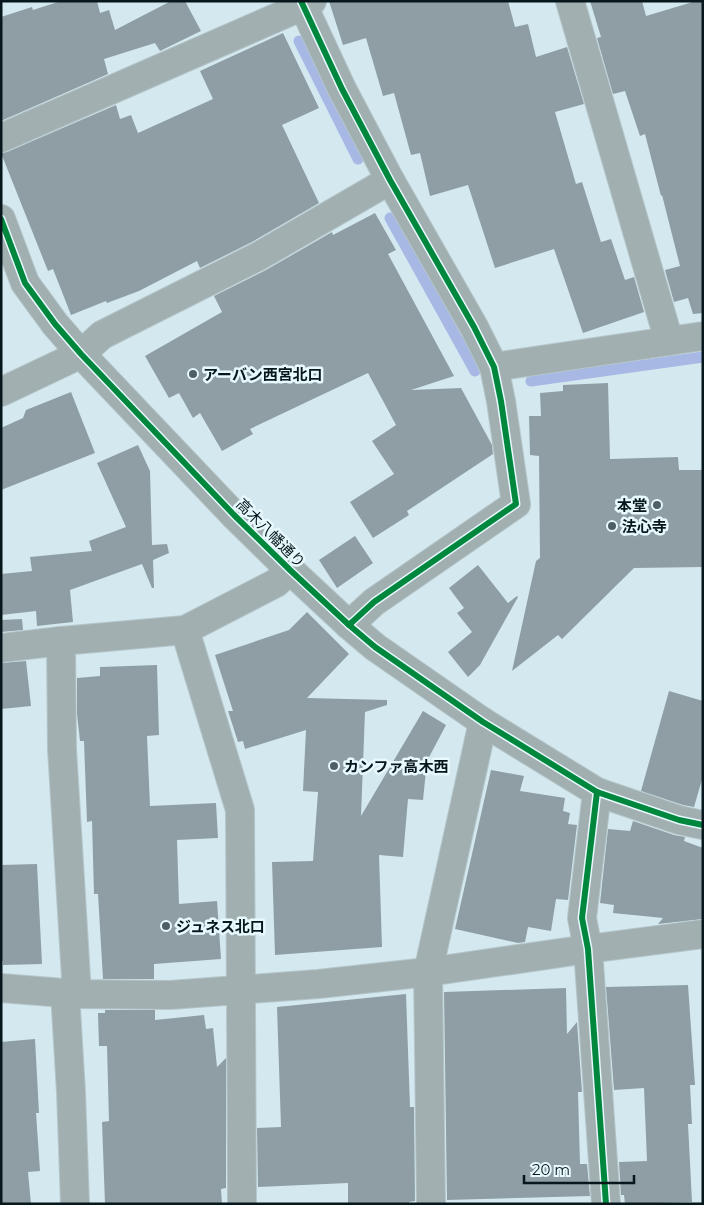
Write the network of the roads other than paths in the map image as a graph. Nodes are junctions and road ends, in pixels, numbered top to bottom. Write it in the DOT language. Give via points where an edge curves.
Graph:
graph roads {
  1 [pos="570,1"];
  2 [pos="305,3"];
  3 [pos="1,138"];
  4 [pos="390,180"];
  5 [pos="1,219"];
  6 [pos="703,336"];
  7 [pos="669,341"];
  8 [pos="81,354"];
  9 [pos="494,367"];
  10 [pos="1,392"];
  11 [pos="290,570"];
  12 [pos="349,625"];
  13 [pos="185,630"];
  14 [pos="61,641"];
  15 [pos="1,648"];
  16 [pos="483,722"];
  17 [pos="597,792"];
  18 [pos="703,825"];
  19 [pos="703,934"];
  20 [pos="588,948"];
  21 [pos="428,972"];
  22 [pos="1,988"];
  23 [pos="241,990"];
  24 [pos="71,993"];
  25 [pos="75,1204"];
  26 [pos="242,1204"];
  27 [pos="431,1204"];
  28 [pos="606,1204"];
  1 -- 7 [label="street"];
  2 -- 3 [label="street"];
  2 -- 4 [label="street" via="342,89"];
  4 -- 8 [label="street" via="259,256 102,335"];
  4 -- 9 [label="street"];
  5 -- 8 [label="street, 高木八幡通り" via="25,284"];
  6 -- 7 [label="street"];
  7 -- 9 [label="street"];
  8 -- 10 [label="street"];
  8 -- 11 [label="street, 高木八幡通り"];
  9 -- 12 [label="street" via="516,504 374,602"];
  11 -- 12 [label="street, 高木八幡通り"];
  11 -- 13 [label="street" via="276,583"];
  12 -- 16 [label="street, 高木八幡通り" via="375,647"];
  13 -- 14 [label="street"];
  13 -- 23 [label="street" via="240,810"];
  14 -- 15 [label="street"];
  14 -- 24 [label="street"];
  16 -- 17 [label="street, 高木八幡通り"];
  16 -- 21 [label="street"];
  17 -- 18 [label="street, 高木八幡通り"];
  17 -- 20 [label="street" via="582,918"];
  19 -- 20 [label="street"];
  20 -- 21 [label="street"];
  20 -- 28 [label="street"];
  21 -- 23 [label="street"];
  21 -- 27 [label="street"];
  22 -- 24 [label="street"];
  23 -- 24 [label="street" via="170,995"];
  23 -- 26 [label="street"];
  24 -- 25 [label="street"];
}
